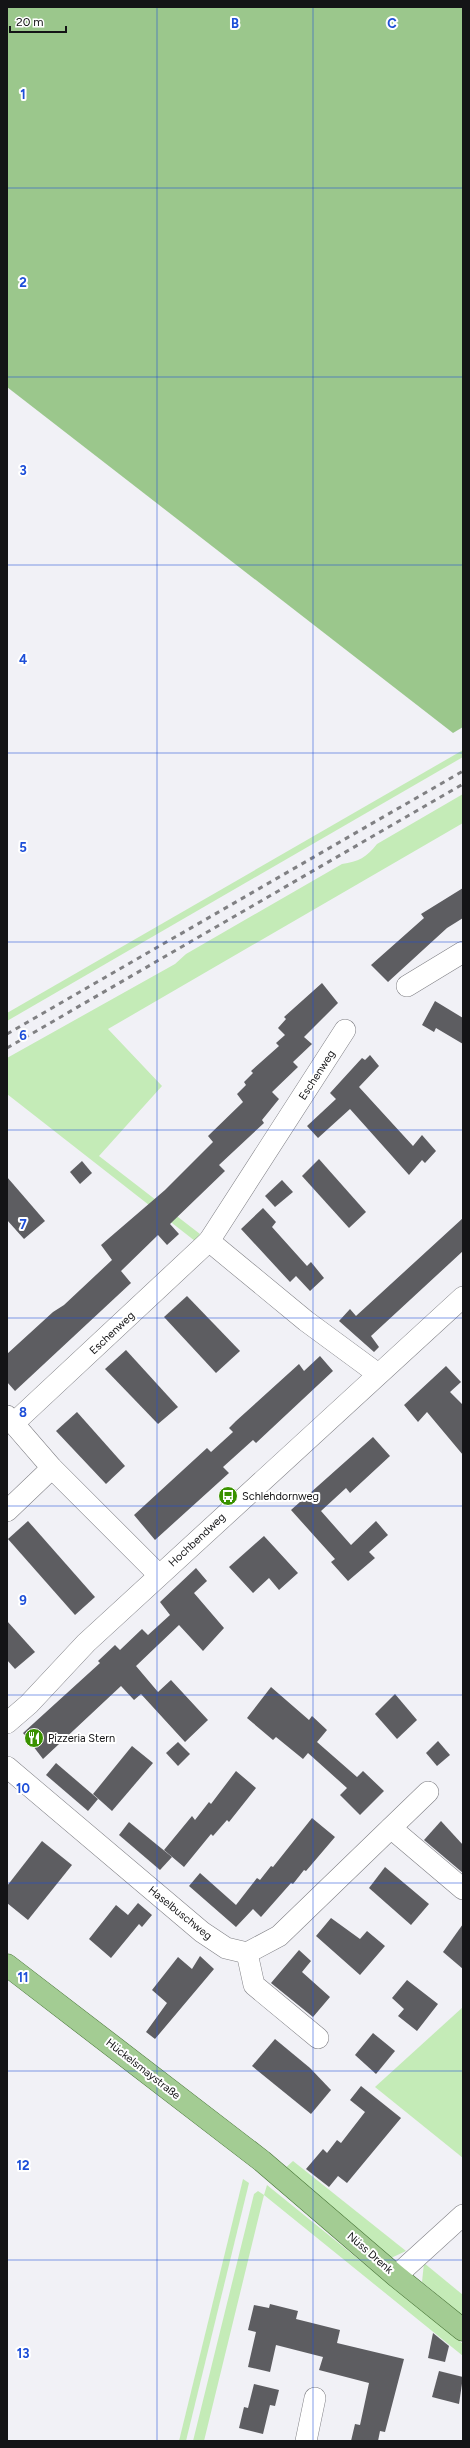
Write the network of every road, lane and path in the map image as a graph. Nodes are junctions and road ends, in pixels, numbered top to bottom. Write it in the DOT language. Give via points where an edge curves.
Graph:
graph roads {
  1 [pos="463,952"];
  2 [pos="407,986"];
  3 [pos="345,1030"];
  4 [pos="209,1241"];
  5 [pos="463,1297"];
  6 [pos="378,1374"];
  7 [pos="10,1420"];
  8 [pos="52,1468"];
  9 [pos="7,1511"];
  10 [pos="159,1576"];
  11 [pos="7,1724"];
  12 [pos="7,1767"];
  13 [pos="428,1792"];
  14 [pos="390,1828"];
  15 [pos="463,1889"];
  16 [pos="246,1953"];
  17 [pos="7,1965"];
  18 [pos="318,2038"];
  19 [pos="278,2175"];
  20 [pos="463,2214"];
  21 [pos="396,2276"];
  22 [pos="463,2330"];
  23 [pos="316,2398"];
  24 [pos="306,2441"];
  1 -- 2 [label="street"];
  3 -- 4 [label="street, Eschenweg"];
  4 -- 6 [label="street" via="306,1321"];
  4 -- 7 [label="street, Eschenweg"];
  5 -- 6 [label="street, Hochbendweg"];
  6 -- 10 [label="street, Hochbendweg"];
  7 -- 8 [label="street"];
  8 -- 9 [label="street"];
  8 -- 10 [label="street"];
  10 -- 11 [label="street, Hochbendweg" via="86,1643"];
  12 -- 16 [label="street, Haselbuschweg" via="202,1932 226,1948"];
  13 -- 14 [label="street"];
  14 -- 15 [label="street"];
  14 -- 16 [label="street" via="279,1936"];
  16 -- 18 [label="street" via="254,1985"];
  17 -- 19 [label="main road, Hückelsmaystraße"];
  19 -- 21 [label="main road, Nüss Drenk"];
  20 -- 21 [label="street"];
  21 -- 22 [label="main road, Nüss Drenk"];
  23 -- 24 [label="street"];
}
